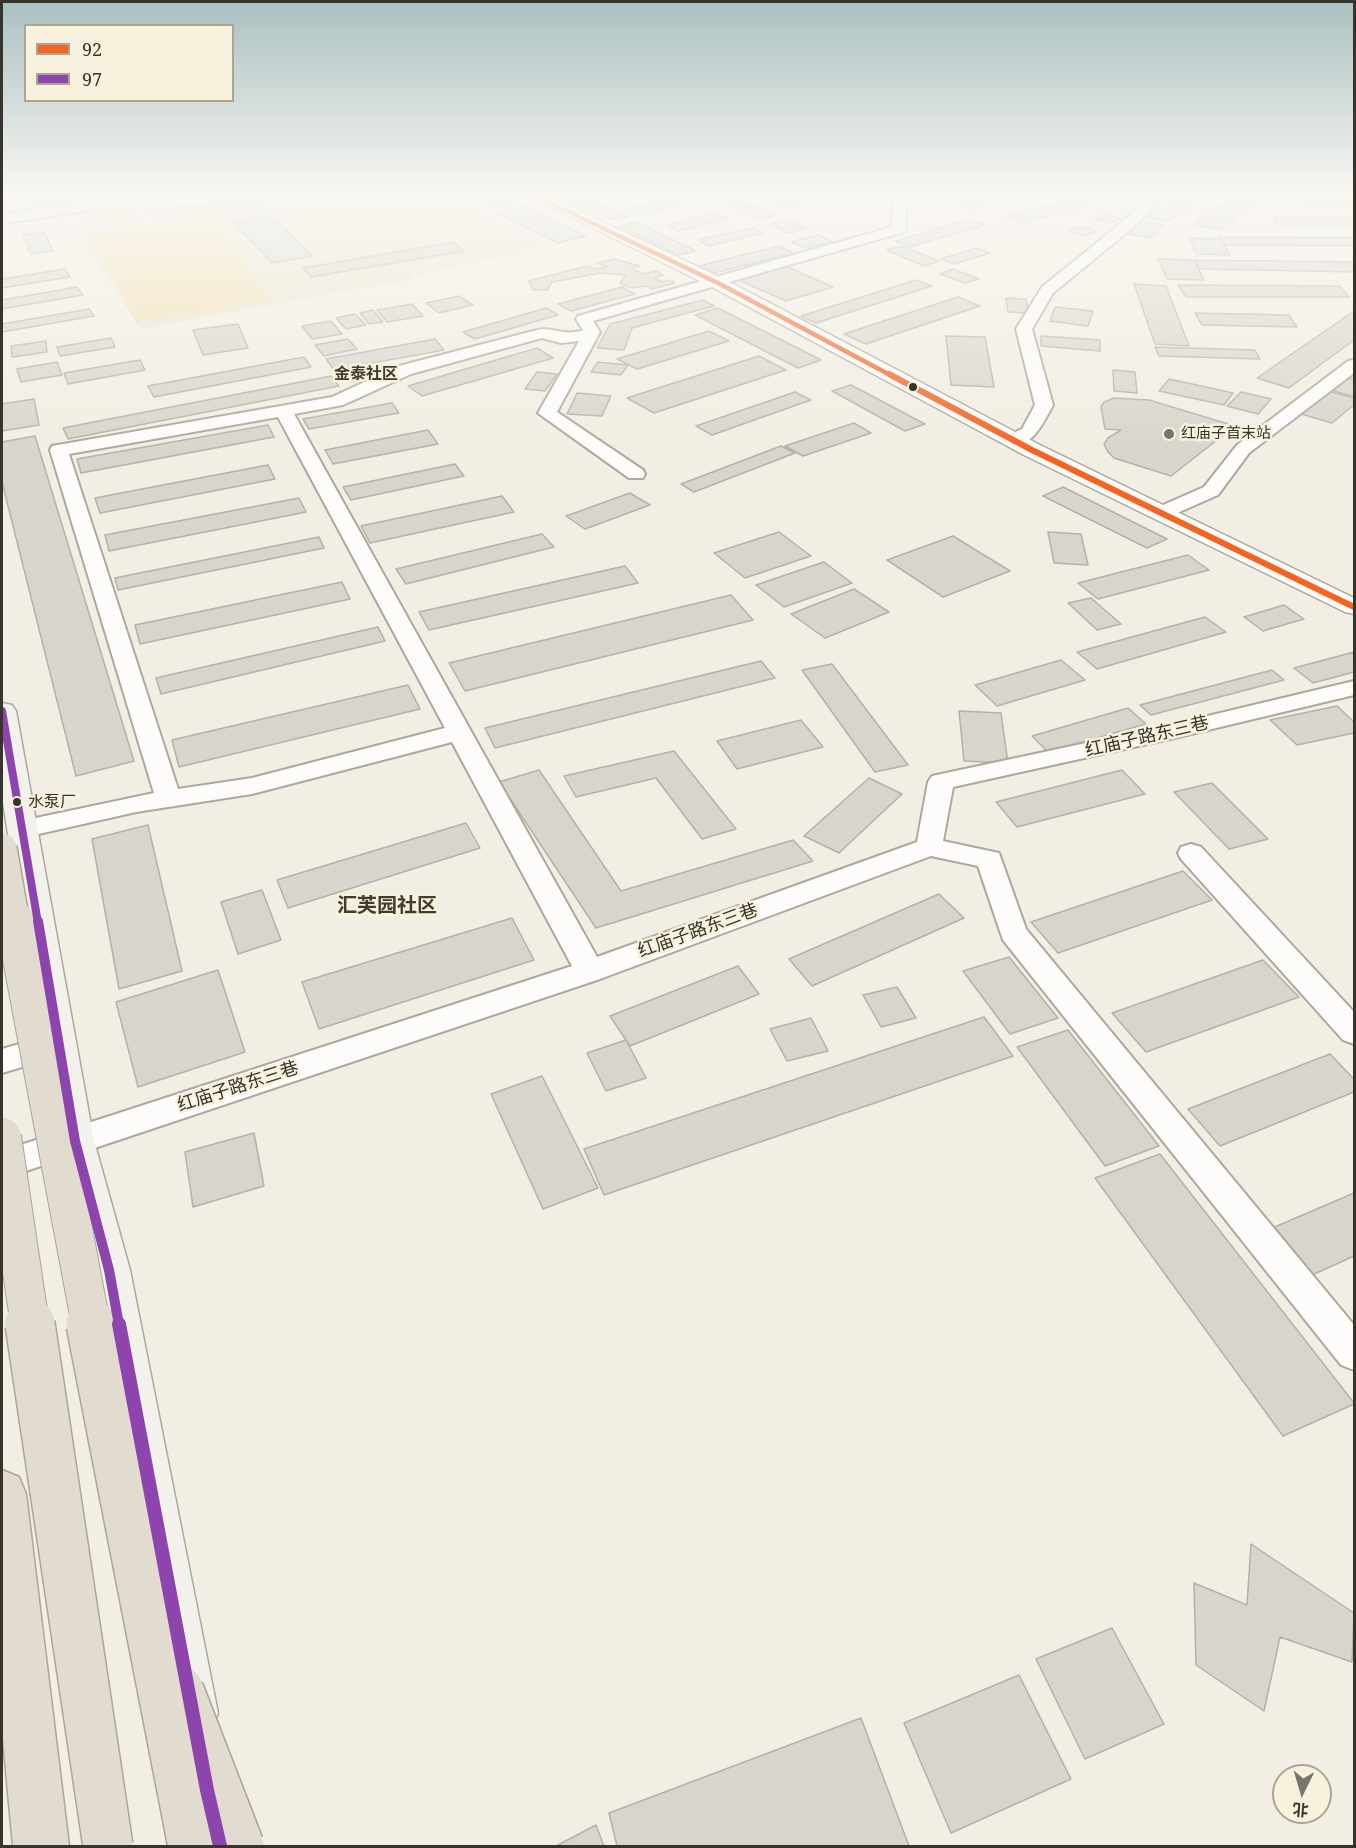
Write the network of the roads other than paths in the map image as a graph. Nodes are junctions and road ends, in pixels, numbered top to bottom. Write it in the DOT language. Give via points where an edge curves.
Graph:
graph roads {
  1 [pos="708,278"];
  2 [pos="732,278"];
  3 [pos="1062,278"];
  4 [pos="718,283"];
  5 [pos="592,333"];
  6 [pos="1354,365"];
  7 [pos="284,412"];
  8 [pos="1013,440"];
  9 [pos="636,474"];
  10 [pos="1161,513"];
  11 [pos="1354,607"];
  12 [pos="1354,688"];
  13 [pos="2,711"];
  14 [pos="460,732"];
  15 [pos="168,798"];
  16 [pos="11,839"];
  17 [pos="929,847"];
  18 [pos="1191,852"];
  19 [pos="590,971"];
  20 [pos="1354,1032"];
  21 [pos="59,1044"];
  22 [pos="2,1061"];
  23 [pos="75,1141"];
  24 [pos="2,1157"];
  25 [pos="1354,1353"];
  26 [pos="2,1494"];
  27 [pos="2,1622"];
  28 [pos="211,1844"];
  29 [pos="26,1846"];
  30 [pos="41,1846"];
  31 [pos="108,1846"];
  1 -- 4 [label="street"];
  2 -- 4 [label="street"];
  3 -- 8 [label="street" via="1047,290 1024,329 1044,405 1029,432"];
  4 -- 5 [label="street" via="584,319"];
  4 -- 8 [label="street"];
  5 -- 7 [label="street" via="573,338 552,338 543,333 405,370 337,401"];
  5 -- 9 [label="street" via="547,413"];
  6 -- 10 [label="street" via="1243,449 1211,491"];
  7 -- 14 [label="street"];
  7 -- 15 [label="street" via="59,450"];
  8 -- 10 [label="street"];
  10 -- 11 [label="street"];
  12 -- 17 [label="street, 红庙子路东三巷" via="941,783"];
  13 -- 16 [label="main road"];
  14 -- 15 [label="street" via="252,786"];
  14 -- 19 [label="street"];
  15 -- 16 [label="street"];
  16 -- 21 [label="main road"];
  16 -- 28 [label="highway, bridge" via="52,1136 151,1617"];
  17 -- 19 [label="street, 红庙子路东三巷"];
  17 -- 25 [label="street" via="989,859 1013,933"];
  18 -- 20 [label="street"];
  19 -- 23 [label="street, 红庙子路东三巷"];
  21 -- 22 [label="street"];
  21 -- 23 [label="main road"];
  23 -- 24 [label="street, 红庙子路东三巷"];
  23 -- 28 [label="main road" via="109,1270"];
  24 -- 31 [label="highway, bridge"];
  26 -- 30 [label="highway"];
  27 -- 29 [label="main road"];
}
